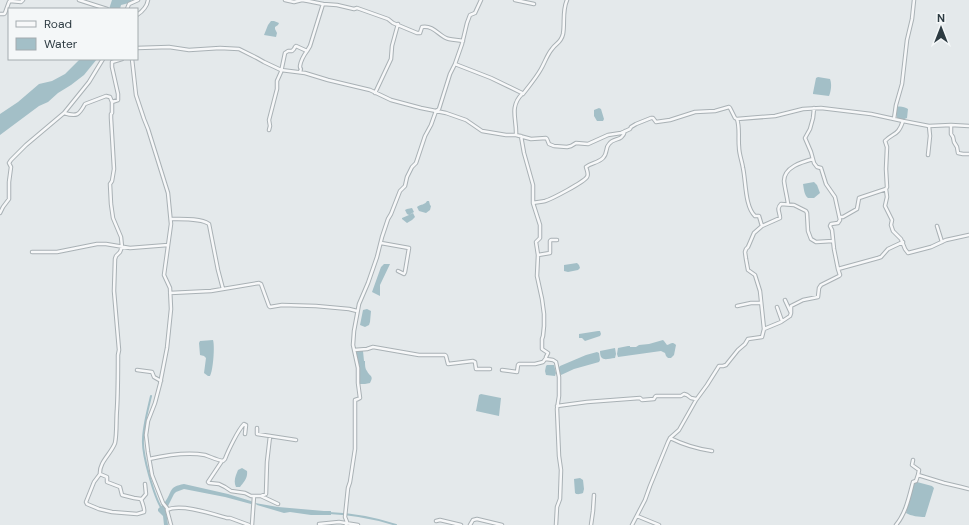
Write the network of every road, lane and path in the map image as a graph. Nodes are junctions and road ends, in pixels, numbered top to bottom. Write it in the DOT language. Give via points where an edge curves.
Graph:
graph roads {
  1 [pos="23,0"];
  2 [pos="79,0"];
  3 [pos="138,0"];
  4 [pos="148,0"];
  5 [pos="285,0"];
  6 [pos="481,0"];
  7 [pos="515,0"];
  8 [pos="567,0"];
  9 [pos="914,0"];
  10 [pos="323,4"];
  11 [pos="534,4"];
  12 [pos="104,8"];
  13 [pos="128,8"];
  14 [pos="0,14"];
  15 [pos="138,14"];
  16 [pos="398,24"];
  17 [pos="463,41"];
  18 [pos="138,48"];
  19 [pos="307,51"];
  20 [pos="102,60"];
  21 [pos="119,60"];
  22 [pos="132,60"];
  23 [pos="112,62"];
  24 [pos="455,64"];
  25 [pos="281,70"];
  26 [pos="300,72"];
  27 [pos="376,91"];
  28 [pos="522,94"];
  29 [pos="112,102"];
  30 [pos="814,108"];
  31 [pos="436,111"];
  32 [pos="64,112"];
  33 [pos="894,118"];
  34 [pos="737,119"];
  35 [pos="903,122"];
  36 [pos="951,125"];
  37 [pos="929,126"];
  38 [pos="969,126"];
  39 [pos="269,130"];
  40 [pos="626,130"];
  41 [pos="516,135"];
  42 [pos="521,136"];
  43 [pos="969,154"];
  44 [pos="928,155"];
  45 [pos="813,159"];
  46 [pos="886,189"];
  47 [pos="533,203"];
  48 [pos="788,204"];
  49 [pos="0,213"];
  50 [pos="840,217"];
  51 [pos="171,219"];
  52 [pos="762,226"];
  53 [pos="937,226"];
  54 [pos="969,235"];
  55 [pos="557,240"];
  56 [pos="833,241"];
  57 [pos="903,242"];
  58 [pos="942,242"];
  59 [pos="381,243"];
  60 [pos="168,245"];
  61 [pos="122,247"];
  62 [pos="32,252"];
  63 [pos="538,255"];
  64 [pos="838,269"];
  65 [pos="398,271"];
  66 [pos="223,289"];
  67 [pos="170,293"];
  68 [pos="785,300"];
  69 [pos="761,303"];
  70 [pos="737,306"];
  71 [pos="777,307"];
  72 [pos="357,311"];
  73 [pos="791,313"];
  74 [pos="782,321"];
  75 [pos="764,329"];
  76 [pos="354,350"];
  77 [pos="546,357"];
  78 [pos="490,369"];
  79 [pos="137,370"];
  80 [pos="502,370"];
  81 [pos="161,381"];
  82 [pos="697,399"];
  83 [pos="557,406"];
  84 [pos="257,428"];
  85 [pos="245,434"];
  86 [pos="270,436"];
  87 [pos="670,438"];
  88 [pos="296,440"];
  89 [pos="712,452"];
  90 [pos="149,459"];
  91 [pos="913,460"];
  92 [pos="222,461"];
  93 [pos="100,474"];
  94 [pos="918,475"];
  95 [pos="145,484"];
  96 [pos="969,490"];
  97 [pos="594,495"];
  98 [pos="254,496"];
  99 [pos="261,496"];
  100 [pos="141,500"];
  101 [pos="278,504"];
  102 [pos="167,509"];
  103 [pos="637,516"];
  104 [pos="436,521"];
  105 [pos="319,524"];
  106 [pos="346,524"];
  107 [pos="171,525"];
  108 [pos="251,525"];
  109 [pos="358,525"];
  110 [pos="461,525"];
  111 [pos="470,525"];
  112 [pos="502,525"];
  113 [pos="556,525"];
  114 [pos="592,525"];
  115 [pos="632,525"];
  116 [pos="659,525"];
  117 [pos="896,525"];
  1 -- 14 [label="street" via="10,1 5,13"];
  2 -- 12 [label="street"];
  3 -- 13 [label="street"];
  4 -- 15 [label="street" via="145,8"];
  5 -- 10 [label="street"];
  6 -- 17 [label="street" via="474,13 470,15"];
  7 -- 11 [label="street"];
  8 -- 28 [label="street" via="561,39 552,48"];
  9 -- 33 [label="street" via="902,84"];
  10 -- 16 [label="street" via="360,8"];
  10 -- 19 [label="street"];
  16 -- 17 [label="street" via="419,33 422,27 429,28 448,39"];
  16 -- 27 [label="street" via="391,59"];
  17 -- 24 [label="street"];
  18 -- 25 [label="street" via="239,49"];
  19 -- 25 [label="street" via="296,46 292,51 285,53"];
  19 -- 26 [label="street"];
  20 -- 32 [label="street" via="89,82"];
  21 -- 23 [label="street"];
  22 -- 51 [label="street" via="136,95 168,193"];
  23 -- 29 [label="street" via="118,98"];
  24 -- 28 [label="street" via="518,90"];
  24 -- 31 [label="street"];
  25 -- 26 [label="street"];
  25 -- 39 [label="street"];
  26 -- 27 [label="street"];
  27 -- 31 [label="street" via="391,100"];
  28 -- 41 [label="street" via="515,107"];
  29 -- 32 [label="street" via="110,97 106,96 85,104 77,115"];
  29 -- 61 [label="street" via="114,169 110,190 112,218 121,237"];
  30 -- 33 [label="street"];
  30 -- 34 [label="street" via="774,116"];
  30 -- 45 [label="street" via="810,129 805,138"];
  31 -- 41 [label="street" via="466,120 482,132"];
  31 -- 59 [label="street" via="416,162 388,218"];
  32 -- 49 [label="street" via="9,162 9,199"];
  33 -- 35 [label="street"];
  34 -- 40 [label="street" via="729,107 656,122 652,118"];
  34 -- 52 [label="street" via="747,198 751,211 755,216 759,216"];
  35 -- 37 [label="street"];
  35 -- 46 [label="street" via="898,132 885,141"];
  36 -- 37 [label="street"];
  36 -- 38 [label="street"];
  36 -- 43 [label="street" via="951,134 958,153"];
  37 -- 44 [label="street"];
  40 -- 42 [label="street" via="588,144 576,143 567,147 551,145 546,138 531,139"];
  40 -- 47 [label="street" via="621,138 607,146 606,154 601,160 586,168 587,178 550,200"];
  41 -- 42 [label="street"];
  42 -- 47 [label="street" via="533,185"];
  45 -- 48 [label="street" via="793,166 786,174 784,179"];
  45 -- 50 [label="street" via="815,165 821,168 826,184 835,197"];
  46 -- 50 [label="street" via="859,198 857,209"];
  46 -- 57 [label="street" via="885,206 892,220 892,229"];
  47 -- 63 [label="street" via="540,225 540,238 536,241"];
  48 -- 52 [label="street" via="782,203 779,206 780,218"];
  48 -- 56 [label="street" via="798,206 807,213 811,239 816,242"];
  50 -- 56 [label="street" via="839,222 831,225"];
  51 -- 60 [label="street"];
  51 -- 66 [label="street" via="209,224"];
  52 -- 69 [label="street" via="754,233 745,252 748,270 755,274"];
  53 -- 58 [label="street"];
  54 -- 58 [label="street"];
  55 -- 63 [label="street" via="550,241 550,253"];
  56 -- 64 [label="street"];
  57 -- 58 [label="street" via="908,253"];
  57 -- 64 [label="street" via="888,249 881,257"];
  59 -- 65 [label="street" via="409,248 405,273"];
  59 -- 72 [label="street"];
  60 -- 61 [label="street"];
  60 -- 67 [label="street" via="164,275"];
  61 -- 62 [label="street" via="97,244 57,252"];
  61 -- 93 [label="street" via="115,258 114,291 119,350 115,442 102,465"];
  63 -- 77 [label="street" via="537,276 544,314 542,349 548,352"];
  64 -- 73 [label="street" via="840,275 821,285 818,297 791,306"];
  66 -- 67 [label="street"];
  66 -- 72 [label="street" via="260,283 270,307 316,306"];
  67 -- 81 [label="street" via="171,312"];
  68 -- 73 [label="street"];
  69 -- 70 [label="street"];
  69 -- 75 [label="street"];
  71 -- 74 [label="street"];
  72 -- 76 [label="street"];
  73 -- 74 [label="street"];
  74 -- 75 [label="street"];
  75 -- 82 [label="street" via="762,337 748,339 726,365 719,366"];
  76 -- 78 [label="street" via="373,347 419,355 445,355 448,364 473,361 476,370"];
  76 -- 106 [label="street" via="360,398 355,400 355,449 348,488"];
  77 -- 80 [label="street" via="542,363 518,364 517,372"];
  77 -- 83 [label="street" via="554,360 558,366"];
  79 -- 81 [label="street" via="152,372 154,377"];
  81 -- 90 [label="street" via="147,427"];
  82 -- 83 [label="street" via="684,394 656,396 654,399 640,398"];
  82 -- 87 [label="street" via="679,430"];
  83 -- 113 [label="street" via="561,483"];
  84 -- 86 [label="street" via="256,433"];
  85 -- 92 [label="street" via="244,424"];
  86 -- 88 [label="street"];
  86 -- 99 [label="street" via="266,494"];
  87 -- 89 [label="street"];
  87 -- 103 [label="street"];
  90 -- 92 [label="street" via="193,454"];
  90 -- 102 [label="street" via="156,485"];
  91 -- 94 [label="street" via="912,466 919,470"];
  92 -- 98 [label="street" via="208,483 219,484 231,491"];
  93 -- 100 [label="street" via="107,478 107,482 120,488 122,495"];
  93 -- 100 [label="street" via="94,482 87,504 112,512 137,514 145,511"];
  94 -- 96 [label="street"];
  94 -- 117 [label="street" via="913,482 905,511"];
  95 -- 100 [label="street" via="146,493"];
  97 -- 114 [label="street"];
  98 -- 99 [label="street"];
  98 -- 108 [label="street"];
  99 -- 101 [label="street"];
  102 -- 107 [label="street"];
  102 -- 108 [label="street" via="195,510"];
  103 -- 115 [label="street"];
  103 -- 116 [label="street"];
  104 -- 110 [label="street"];
  105 -- 106 [label="street"];
  106 -- 109 [label="street"];
  111 -- 112 [label="street" via="476,519"];
}
